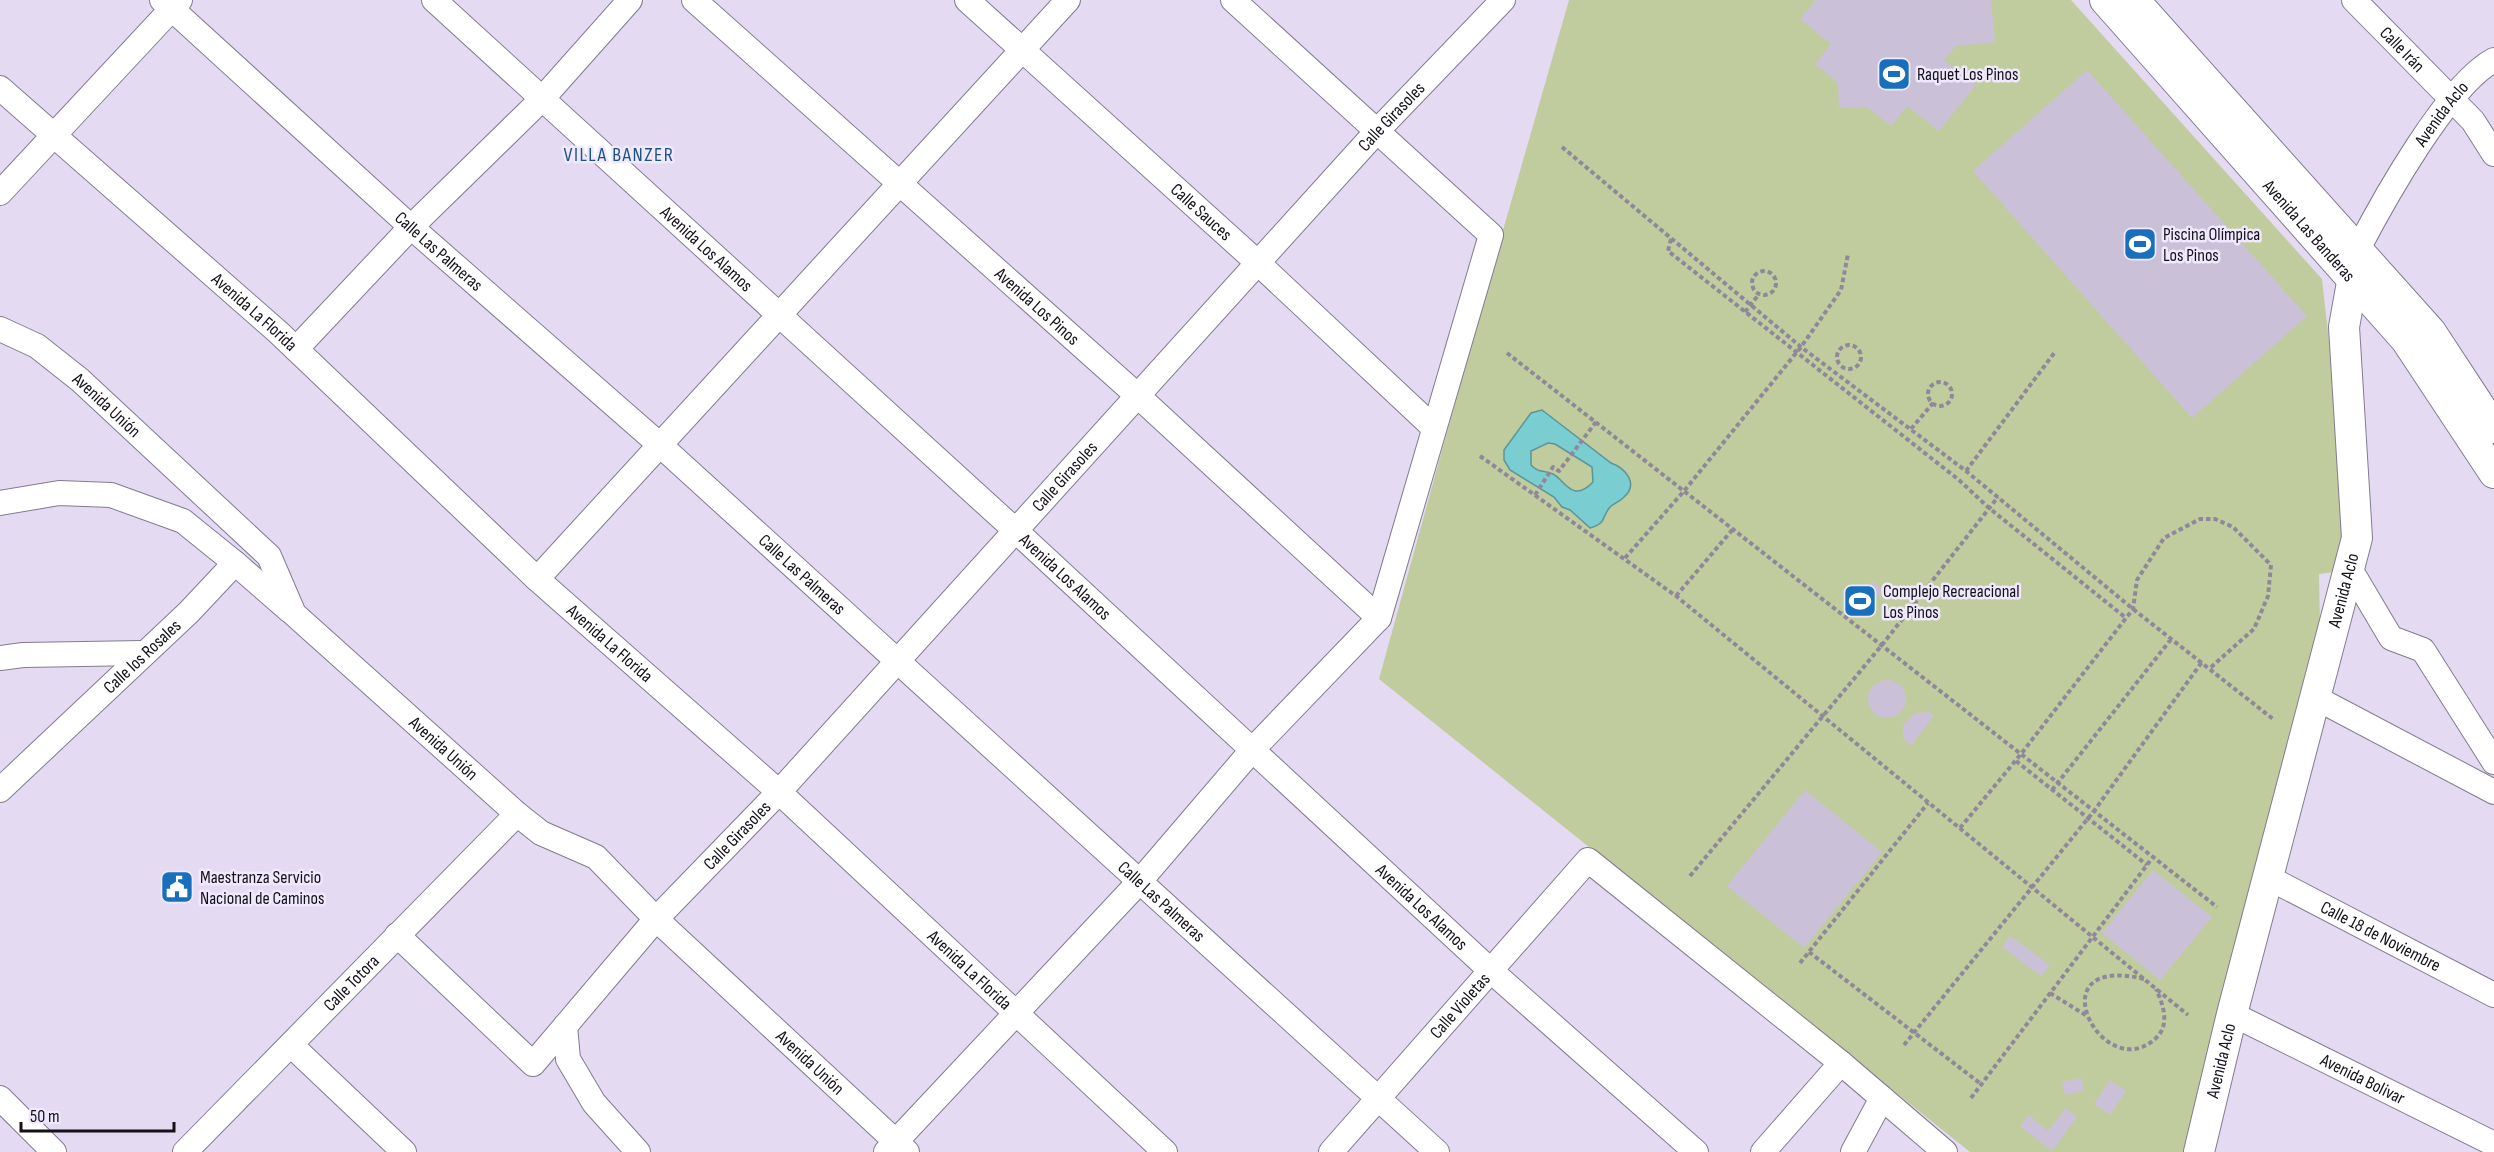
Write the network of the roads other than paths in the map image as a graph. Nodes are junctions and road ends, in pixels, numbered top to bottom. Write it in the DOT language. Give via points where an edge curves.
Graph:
graph roads {
  1 [pos="435,0"];
  2 [pos="630,0"];
  3 [pos="694,0"];
  4 [pos="967,0"];
  5 [pos="1068,0"];
  6 [pos="1233,0"];
  7 [pos="1503,0"];
  8 [pos="2105,0"];
  9 [pos="2134,0"];
  10 [pos="171,3"];
  11 [pos="2364,4"];
  12 [pos="1023,52"];
  13 [pos="2494,60"];
  14 [pos="0,88"];
  15 [pos="542,99"];
  16 [pos="2451,100"];
  17 [pos="1378,130"];
  18 [pos="54,135"];
  19 [pos="2494,154"];
  20 [pos="900,185"];
  21 [pos="0,194"];
  22 [pos="411,227"];
  23 [pos="2358,249"];
  24 [pos="1258,263"];
  25 [pos="2352,278"];
  26 [pos="780,315"];
  27 [pos="0,328"];
  28 [pos="296,349"];
  29 [pos="1139,397"];
  30 [pos="1434,428"];
  31 [pos="2494,428"];
  32 [pos="660,445"];
  33 [pos="2494,473"];
  34 [pos="0,503"];
  35 [pos="1016,531"];
  36 [pos="235,563"];
  37 [pos="2349,567"];
  38 [pos="537,579"];
  39 [pos="288,610"];
  40 [pos="1379,618"];
  41 [pos="143,653"];
  42 [pos="0,658"];
  43 [pos="898,661"];
  44 [pos="2316,698"];
  45 [pos="1253,749"];
  46 [pos="2494,762"];
  47 [pos="0,790"];
  48 [pos="779,792"];
  49 [pos="2494,792"];
  50 [pos="517,814"];
  51 [pos="2269,878"];
  52 [pos="1140,881"];
  53 [pos="656,919"];
  54 [pos="397,935"];
  55 [pos="1490,970"];
  56 [pos="2494,994"];
  57 [pos="1018,1013"];
  58 [pos="2232,1014"];
  59 [pos="565,1026"];
  60 [pos="291,1045"];
  61 [pos="1840,1063"];
  62 [pos="0,1098"];
  63 [pos="1378,1098"];
  64 [pos="1882,1098"];
  65 [pos="2494,1144"];
  66 [pos="896,1148"];
  67 [pos="397,1150"];
  68 [pos="2200,1151"];
  69 [pos="54,1152"];
  70 [pos="185,1152"];
  71 [pos="638,1152"];
  72 [pos="1165,1152"];
  73 [pos="1331,1152"];
  74 [pos="1437,1152"];
  75 [pos="1696,1152"];
  76 [pos="1763,1152"];
  77 [pos="1853,1152"];
  78 [pos="1945,1152"];
  1 -- 15 [label="street, Avenida Los Alamos"];
  2 -- 15 [label="street"];
  3 -- 20 [label="street, Avenida Los Pinos"];
  4 -- 12 [label="street, Calle Sauces"];
  5 -- 12 [label="street"];
  6 -- 17 [label="street"];
  7 -- 17 [label="street, Calle Girasoles"];
  8 -- 25 [label="main road, Avenida Las Banderas"];
  9 -- 23 [label="main road, Avenida Las Banderas"];
  10 -- 18 [label="street"];
  10 -- 22 [label="street, Calle Las Palmeras"];
  11 -- 16 [label="street, Calle Irán"];
  12 -- 20 [label="street"];
  12 -- 24 [label="street, Calle Sauces"];
  13 -- 16 [label="street, Avenida Aclo"];
  14 -- 18 [label="street, Avenida La Florida"];
  15 -- 22 [label="street"];
  15 -- 26 [label="street, Avenida Los Alamos"];
  16 -- 19 [label="street, Calle Irán" via="2473,121"];
  16 -- 23 [label="street, Avenida Aclo" via="2385,199"];
  17 -- 24 [label="street, Calle Girasoles"];
  17 -- 30 [label="street" via="1491,235"];
  18 -- 21 [label="street"];
  18 -- 28 [label="street, Avenida La Florida"];
  20 -- 26 [label="street"];
  20 -- 29 [label="street, Avenida Los Pinos"];
  22 -- 28 [label="street"];
  22 -- 32 [label="street, Calle Las Palmeras"];
  23 -- 25 [label="main road, Avenida Aclo"];
  23 -- 31 [label="main road, Avenida Las Banderas" via="2431,332"];
  24 -- 29 [label="street, Calle Girasoles"];
  24 -- 30 [label="street, Calle Sauces"];
  25 -- 33 [label="main road, Avenida Las Banderas" via="2406,340"];
  25 -- 37 [label="main road, Avenida Aclo" via="2344,327 2357,538"];
  26 -- 32 [label="street"];
  26 -- 35 [label="street, Avenida Los Alamos"];
  27 -- 39 [label="street, Avenida Unión" via="37,346 80,380 269,556"];
  28 -- 38 [label="street, Avenida La Florida"];
  29 -- 35 [label="street, Calle Girasoles"];
  29 -- 40 [label="street, Avenida Los Pinos"];
  30 -- 40 [label="street"];
  32 -- 38 [label="street"];
  32 -- 43 [label="street, Calle Las Palmeras"];
  34 -- 36 [label="street" via="59,493 111,495 183,521"];
  35 -- 43 [label="street, Calle Girasoles"];
  35 -- 45 [label="street, Avenida Los Alamos"];
  36 -- 39 [label="street"];
  36 -- 41 [label="street, Calle los Rosales"];
  37 -- 44 [label="main road, Avenida Aclo"];
  37 -- 46 [label="street" via="2391,638 2423,650"];
  38 -- 48 [label="street, Avenida La Florida"];
  39 -- 50 [label="street, Avenida Unión"];
  40 -- 45 [label="street"];
  41 -- 42 [label="street"];
  41 -- 47 [label="street, Calle los Rosales"];
  43 -- 48 [label="street, Calle Girasoles"];
  43 -- 52 [label="street, Calle Las Palmeras"];
  44 -- 49 [label="street"];
  44 -- 51 [label="main road, Avenida Aclo"];
  45 -- 52 [label="street"];
  45 -- 55 [label="street, Avenida Los Alamos"];
  48 -- 53 [label="street, Calle Girasoles"];
  48 -- 57 [label="street, Avenida La Florida"];
  50 -- 53 [label="street, Avenida Unión" via="541,833 596,857"];
  50 -- 54 [label="street, Calle Totora"];
  51 -- 56 [label="street, Calle 18 de Noviembre"];
  51 -- 58 [label="main road, Avenida Aclo"];
  52 -- 57 [label="street"];
  52 -- 63 [label="street, Calle Las Palmeras"];
  53 -- 59 [label="street, Calle Girasoles"];
  53 -- 66 [label="street, Avenida Unión"];
  54 -- 59 [label="street, Calle Girasoles" via="533,1064"];
  54 -- 60 [label="street, Calle Totora"];
  55 -- 61 [label="street, Calle Violetas" via="1588,860"];
  55 -- 63 [label="street, Calle Violetas"];
  55 -- 75 [label="street, Avenida Los Alamos"];
  57 -- 66 [label="street"];
  57 -- 72 [label="street, Avenida La Florida"];
  58 -- 65 [label="street, Avenida Bolivar"];
  58 -- 68 [label="main road, Avenida Aclo"];
  59 -- 71 [label="street" via="568,1059 594,1103"];
  60 -- 67 [label="street"];
  60 -- 70 [label="street, Calle Totora"];
  61 -- 64 [label="street"];
  61 -- 76 [label="street"];
  62 -- 69 [label="street"];
  63 -- 73 [label="street, Calle Violetas"];
  63 -- 74 [label="street, Calle Las Palmeras"];
  64 -- 77 [label="street"];
  64 -- 78 [label="street"];
}
